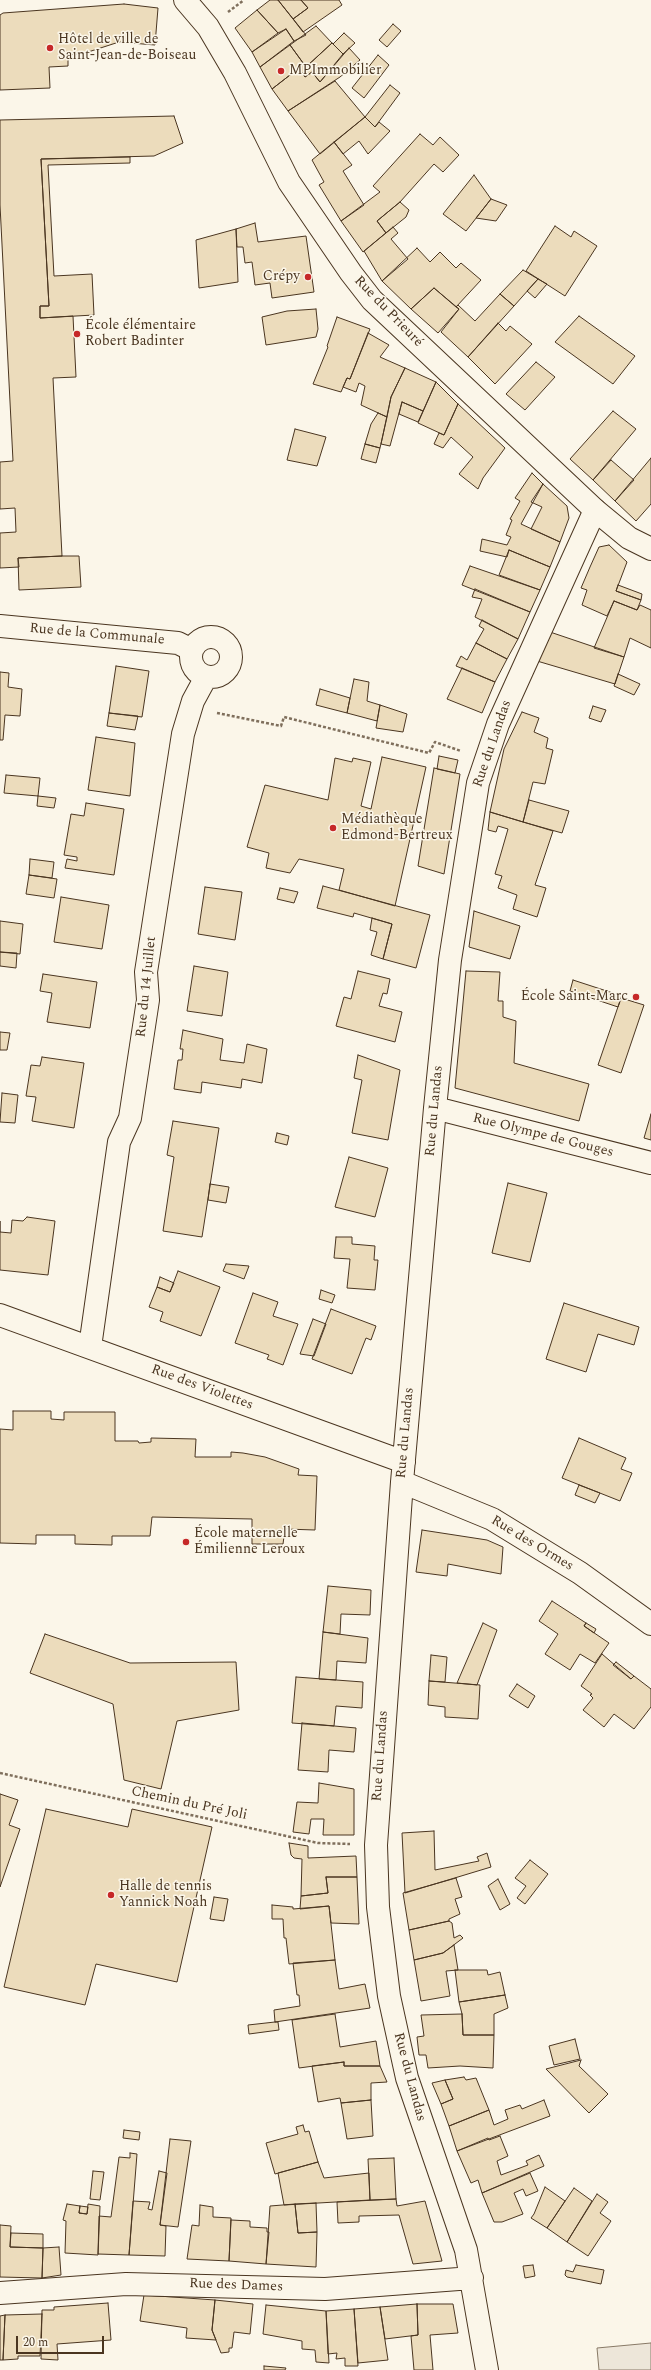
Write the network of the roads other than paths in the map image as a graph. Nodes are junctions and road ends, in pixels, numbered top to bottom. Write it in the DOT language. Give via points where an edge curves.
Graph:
graph roads {
  1 [pos="185,0"];
  2 [pos="595,510"];
  3 [pos="651,549"];
  4 [pos="0,626"];
  5 [pos="192,650"];
  6 [pos="206,677"];
  7 [pos="435,1108"];
  8 [pos="651,1163"];
  9 [pos="0,1315"];
  10 [pos="90,1347"];
  11 [pos="403,1472"];
  12 [pos="651,1624"];
  13 [pos="472,2278"];
  14 [pos="0,2293"];
  15 [pos="487,2370"];
  1 -- 2 [label="street, Rue du Prieuré" via="208,27 235,73 289,182 350,273 398,325"];
  2 -- 3 [label="street, Rue du Prieuré" via="629,538"];
  2 -- 7 [label="street, Rue du Landas" via="498,724 478,783 450,960"];
  4 -- 5 [label="street, Rue de la Communale" via="178,643"];
  5 -- 6 [label="street" via="192,663 200,674"];
  5 -- 6 [label="street" via="200,640 214,637 225,642 229,648 231,660 225,672 220,676"];
  6 -- 10 [label="street, Rue du 14 Juillet" via="191,708 183,734 146,972 148,1000 130,1118 119,1142"];
  7 -- 8 [label="street, Rue Olympe de Gouges"];
  7 -- 11 [label="street, Rue du Landas"];
  9 -- 10 [label="street, Rue des Violettes"];
  10 -- 11 [label="street, Rue des Violettes"];
  11 -- 12 [label="street, Rue des Ormes" via="492,1519 580,1573"];
  11 -- 13 [label="street, Rue du Landas" via="376,1845 378,1907 389,1996 407,2078 466,2250"];
  13 -- 14 [label="street, Rue des Dames" via="325,2289 126,2284"];
  13 -- 15 [label="street, Rue du Landas"];
}
